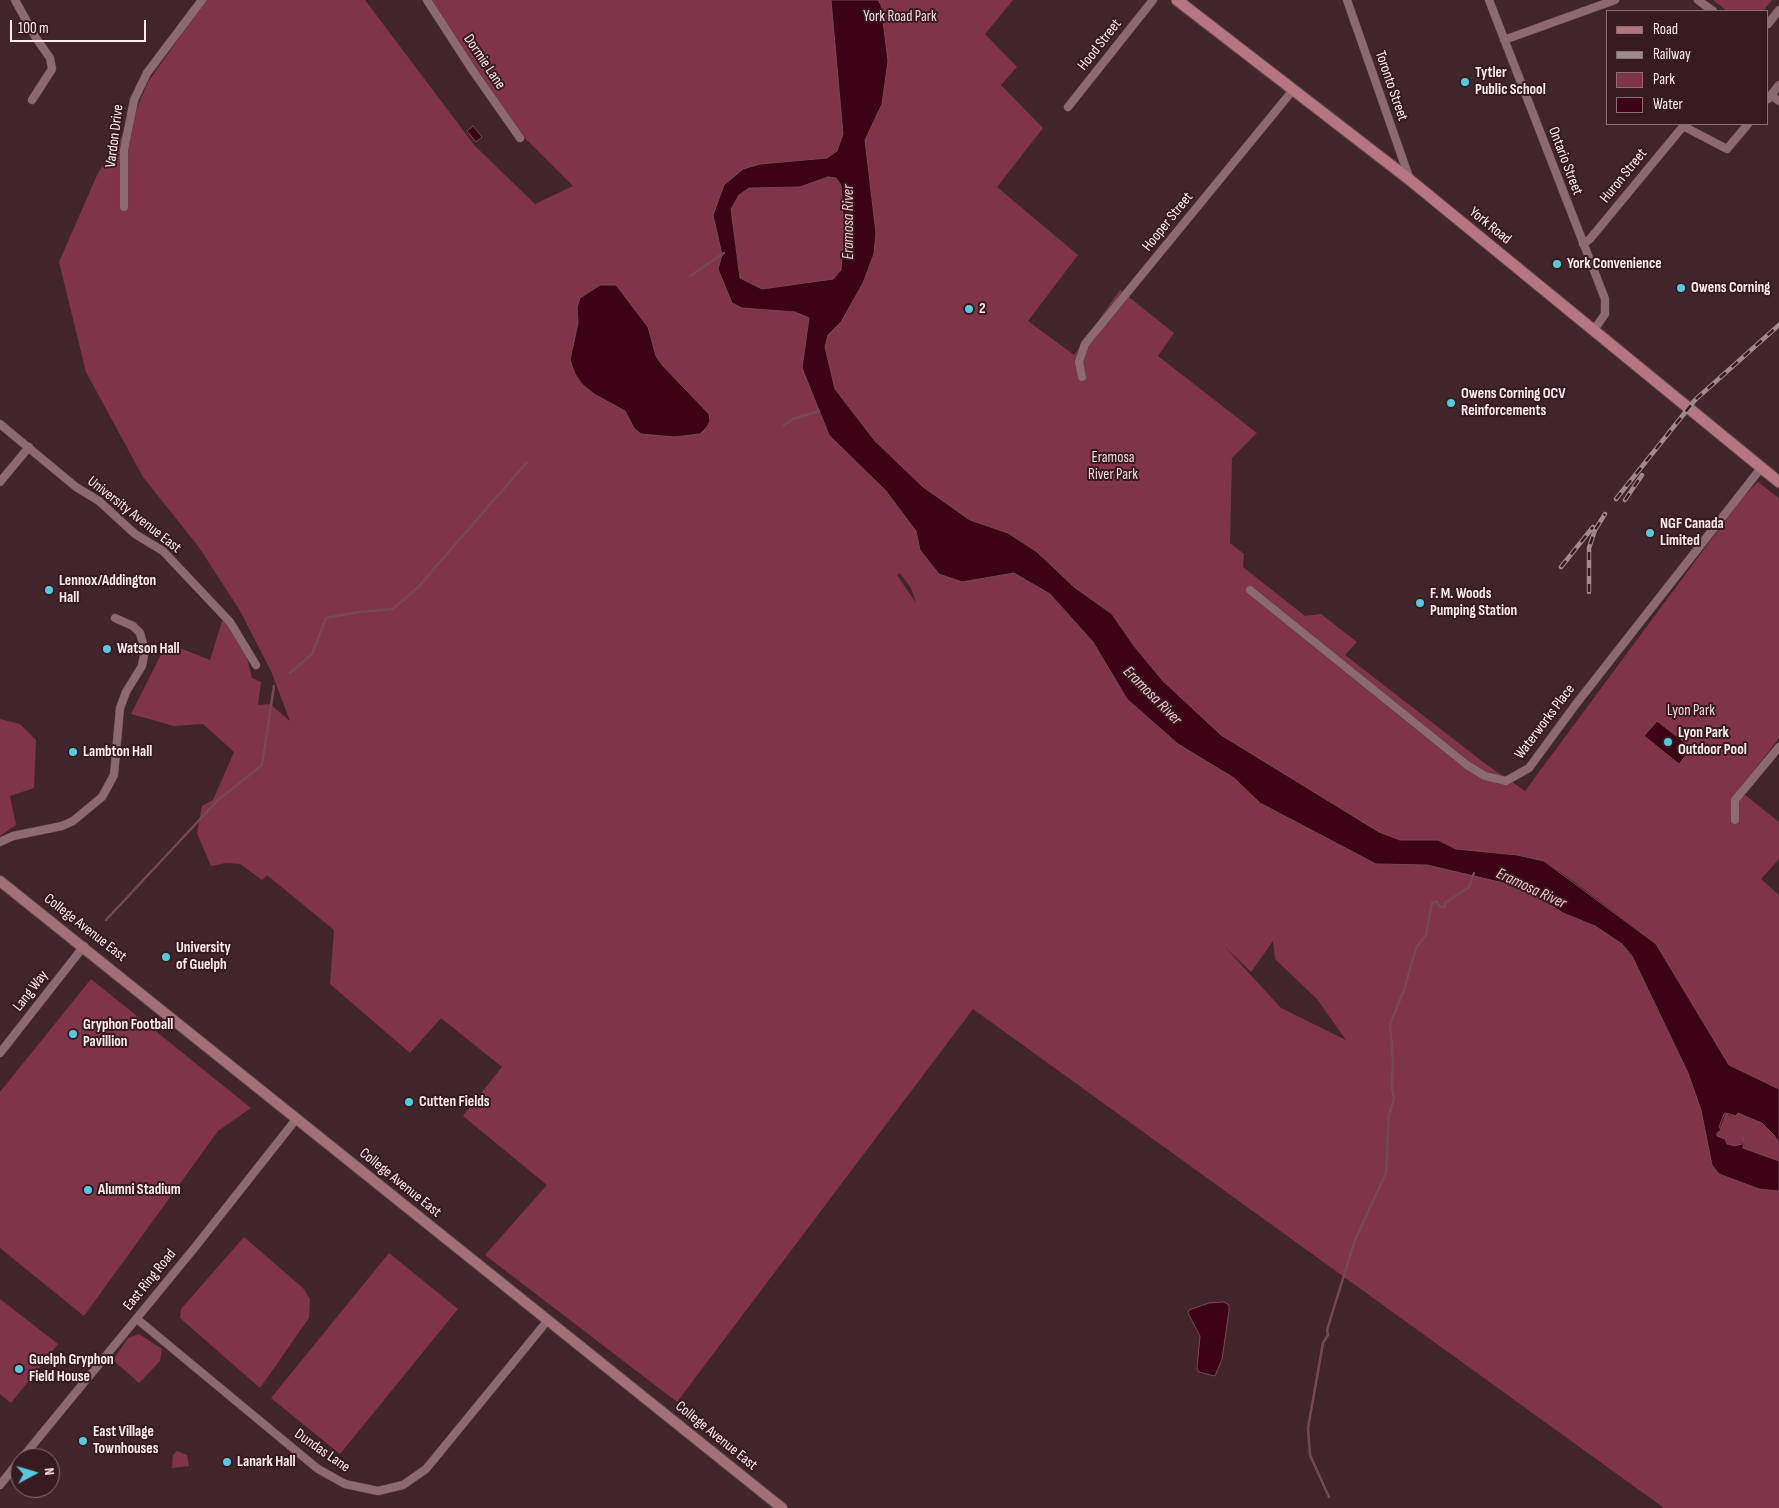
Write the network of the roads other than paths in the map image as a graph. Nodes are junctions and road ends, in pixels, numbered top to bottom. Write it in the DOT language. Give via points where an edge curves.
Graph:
graph roads {
  1 [pos="16,0"];
  2 [pos="202,0"];
  3 [pos="427,0"];
  4 [pos="1152,0"];
  5 [pos="1177,0"];
  6 [pos="1347,0"];
  7 [pos="1489,0"];
  8 [pos="1615,0"];
  9 [pos="1698,0"];
  10 [pos="1712,10"];
  11 [pos="1779,10"];
  12 [pos="1769,23"];
  13 [pos="1504,40"];
  14 [pos="1779,84"];
  15 [pos="1293,90"];
  16 [pos="1769,97"];
  17 [pos="32,100"];
  18 [pos="1779,101"];
  19 [pos="1068,108"];
  20 [pos="1684,125"];
  21 [pos="1747,125"];
  22 [pos="520,138"];
  23 [pos="1410,180"];
  24 [pos="124,207"];
  25 [pos="1582,244"];
  26 [pos="1594,330"];
  27 [pos="1082,377"];
  28 [pos="0,424"];
  29 [pos="29,447"];
  30 [pos="1762,468"];
  31 [pos="0,482"];
  32 [pos="1779,482"];
  33 [pos="1250,590"];
  34 [pos="115,618"];
  35 [pos="256,665"];
  36 [pos="1779,747"];
  37 [pos="1734,820"];
  38 [pos="0,842"];
  39 [pos="0,881"];
  40 [pos="84,946"];
  41 [pos="0,1052"];
  42 [pos="297,1118"];
  43 [pos="137,1319"];
  44 [pos="548,1320"];
  45 [pos="30,1448"];
  46 [pos="10,1473"];
  47 [pos="0,1485"];
  48 [pos="782,1508"];
  1 -- 17 [label="street" via="50,58 52,69"];
  2 -- 24 [label="street, Vardon Drive" via="147,73 134,100 124,150"];
  3 -- 22 [label="street, Dormie Lane"];
  4 -- 19 [label="street, Hood Street"];
  5 -- 15 [label="main road, York Road"];
  6 -- 23 [label="street, Toronto Street"];
  7 -- 13 [label="street, Ontario Street"];
  8 -- 13 [label="street"];
  9 -- 10 [label="street"];
  11 -- 12 [label="street"];
  13 -- 25 [label="street, Ontario Street"];
  14 -- 16 [label="street"];
  15 -- 23 [label="main road, York Road"];
  15 -- 27 [label="street, Hooper Street" via="1085,344 1079,362"];
  16 -- 18 [label="street"];
  20 -- 21 [label="street" via="1727,150"];
  20 -- 25 [label="street, Huron Street" via="1590,239"];
  23 -- 26 [label="main road, York Road"];
  25 -- 26 [label="street, Ontario Street" via="1606,305 1605,314"];
  26 -- 30 [label="main road, York Road"];
  28 -- 29 [label="street, University Avenue East"];
  29 -- 31 [label="street"];
  29 -- 35 [label="street, University Avenue East" via="76,487 99,501 135,534 163,551 230,622"];
  30 -- 32 [label="main road, York Road"];
  30 -- 33 [label="street, Waterworks Place" via="1529,768 1506,781 1485,776 1468,765"];
  34 -- 38 [label="street" via="140,633 145,650 142,666 120,708 114,775 102,797 73,821"];
  36 -- 37 [label="street" via="1735,800"];
  39 -- 40 [label="street, College Avenue East"];
  40 -- 41 [label="street, Lang Way"];
  40 -- 42 [label="street, College Avenue East"];
  42 -- 43 [label="street, East Ring Road"];
  42 -- 44 [label="street, College Avenue East"];
  43 -- 44 [label="street, Dundas Lane" via="318,1469 345,1484 378,1491 403,1486 426,1469"];
  43 -- 45 [label="street, East Ring Road"];
  44 -- 48 [label="street, College Avenue East"];
  46 -- 47 [label="street, East Ring Road"];
}
